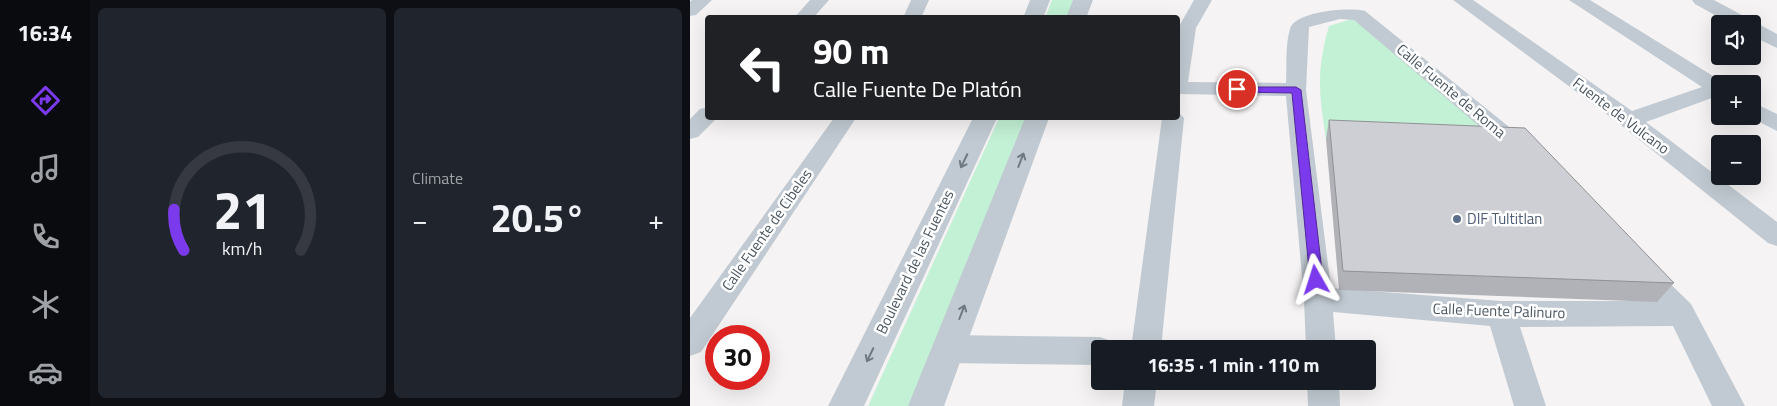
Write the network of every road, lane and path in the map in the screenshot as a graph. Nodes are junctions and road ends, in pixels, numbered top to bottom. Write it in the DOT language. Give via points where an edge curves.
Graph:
graph roads {
  1 [pos="703,0"];
  2 [pos="820,0"];
  3 [pos="920,0"];
  4 [pos="1040,0"];
  5 [pos="1083,0"];
  6 [pos="1203,0"];
  7 [pos="1462,0"];
  8 [pos="1578,0"];
  9 [pos="1701,0"];
  10 [pos="690,11"];
  11 [pos="806,15"];
  12 [pos="913,15"];
  13 [pos="1034,15"];
  14 [pos="1077,15"];
  15 [pos="1728,15"];
  16 [pos="1761,33"];
  17 [pos="1777,42"];
  18 [pos="1180,67"];
  19 [pos="1711,83"];
  20 [pos="1180,88"];
  21 [pos="1296,90"];
  22 [pos="1711,91"];
  23 [pos="690,106"];
  24 [pos="705,106"];
  25 [pos="1761,114"];
  26 [pos="705,117"];
  27 [pos="844,120"];
  28 [pos="984,120"];
  29 [pos="1036,120"];
  30 [pos="1173,120"];
  31 [pos="1629,120"];
  32 [pos="1777,124"];
  33 [pos="690,132"];
  34 [pos="1533,162"];
  35 [pos="1777,236"];
  36 [pos="1627,258"];
  37 [pos="1318,299"];
  38 [pos="1681,313"];
  39 [pos="1501,314"];
  40 [pos="1147,340"];
  41 [pos="1320,340"];
  42 [pos="690,342"];
  43 [pos="948,348"];
  44 [pos="1091,350"];
  45 [pos="1140,390"];
  46 [pos="1323,390"];
  47 [pos="846,406"];
  48 [pos="926,406"];
  49 [pos="1138,406"];
  50 [pos="1324,406"];
  51 [pos="1530,406"];
  52 [pos="1729,406"];
  1 -- 10 [label="street"];
  2 -- 11 [label="street"];
  3 -- 12 [label="street"];
  4 -- 13 [label="street"];
  5 -- 14 [label="street"];
  6 -- 18 [label="street" via="1186,24"];
  7 -- 31 [label="street, Fuente de Vulcano"];
  8 -- 19 [label="street"];
  9 -- 15 [label="street"];
  16 -- 17 [label="street"];
  20 -- 21 [label="street"];
  21 -- 34 [label="street, Calle Fuente de Roma" via="1299,28 1303,23 1340,14 1359,15"];
  21 -- 37 [label="street"];
  22 -- 31 [label="street"];
  23 -- 24 [label="street"];
  25 -- 32 [label="street"];
  26 -- 33 [label="street"];
  27 -- 42 [label="street, Calle Fuente de Cibeles"];
  28 -- 47 [label="street, Boulevard de las Fuentes, one-way"];
  43 -- 29 [label="street, one-way"];
  30 -- 40 [label="street"];
  31 -- 35 [label="street, Fuente de Vulcano"];
  36 -- 38 [label="street"];
  37 -- 39 [label="street, Calle Fuente Palinuro"];
  37 -- 41 [label="street"];
  38 -- 39 [label="street, Calle Fuente Palinuro"];
  38 -- 52 [label="street"];
  39 -- 51 [label="street"];
  43 -- 44 [label="street"];
  43 -- 48 [label="street"];
  45 -- 49 [label="street"];
  46 -- 50 [label="street"];
}
